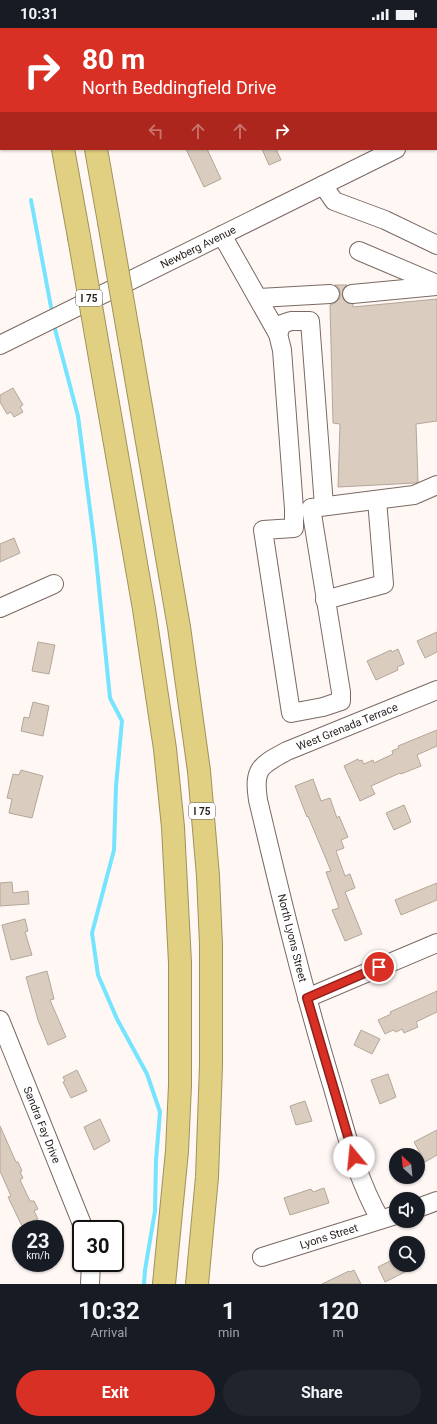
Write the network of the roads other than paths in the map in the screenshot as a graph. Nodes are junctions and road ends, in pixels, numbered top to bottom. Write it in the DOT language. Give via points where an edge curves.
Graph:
graph roads {
  1 [pos="63,150"];
  2 [pos="96,150"];
  3 [pos="394,150"];
  4 [pos="323,185"];
  5 [pos="222,235"];
  6 [pos="437,245"];
  7 [pos="359,251"];
  8 [pos="437,285"];
  9 [pos="330,294"];
  10 [pos="352,294"];
  11 [pos="259,298"];
  12 [pos="278,334"];
  13 [pos="0,345"];
  14 [pos="437,485"];
  15 [pos="377,500"];
  16 [pos="310,508"];
  17 [pos="54,584"];
  18 [pos="325,600"];
  19 [pos="0,608"];
  20 [pos="437,690"];
  21 [pos="323,707"];
  22 [pos="331,734"];
  23 [pos="261,768"];
  24 [pos="437,943"];
  25 [pos="307,998"];
  26 [pos="0,1020"];
  27 [pos="437,1201"];
  28 [pos="425,1205"];
  29 [pos="388,1217"];
  30 [pos="80,1220"];
  31 [pos="262,1257"];
  32 [pos="91,1272"];
  33 [pos="90,1284"];
  34 [pos="164,1284"];
  35 [pos="197,1284"];
  1 -- 34 [label="highway, I 75, bridge" via="144,609 165,749 173,827 180,963 180,1085 177,1151"];
  2 -- 35 [label="highway, I 75, bridge" via="179,627 199,771 208,876 212,1065 207,1177"];
  3 -- 4 [label="street, Newberg Avenue"];
  4 -- 5 [label="street, Newberg Avenue"];
  4 -- 6 [label="street" via="334,202 385,220"];
  5 -- 11 [label="street"];
  5 -- 13 [label="street, Newberg Avenue"];
  7 -- 8 [label="street"];
  8 -- 10 [label="street"];
  9 -- 11 [label="street"];
  11 -- 12 [label="street"];
  12 -- 16 [label="street"];
  12 -- 16 [label="street" via="282,324 291,321 310,321"];
  14 -- 15 [label="street" via="414,495"];
  15 -- 16 [label="street"];
  15 -- 18 [label="street" via="384,584"];
  16 -- 18 [label="street"];
  16 -- 21 [label="street" via="294,528 263,530 291,713"];
  17 -- 19 [label="street"];
  18 -- 21 [label="street" via="341,701"];
  20 -- 22 [label="street, West Grenada Terrace"];
  21 -- 22 [label="street"];
  22 -- 23 [label="street, West Grenada Terrace" via="287,752"];
  23 -- 25 [label="street, North Lyons Street" via="256,788 258,800"];
  24 -- 25 [label="street"];
  25 -- 29 [label="street, North Lyons Street" via="358,1172 369,1200"];
  26 -- 30 [label="street, Sandra Fay Drive"];
  27 -- 28 [label="street"];
  29 -- 31 [label="street, Lyons Street"];
  32 -- 33 [label="street"];
}
